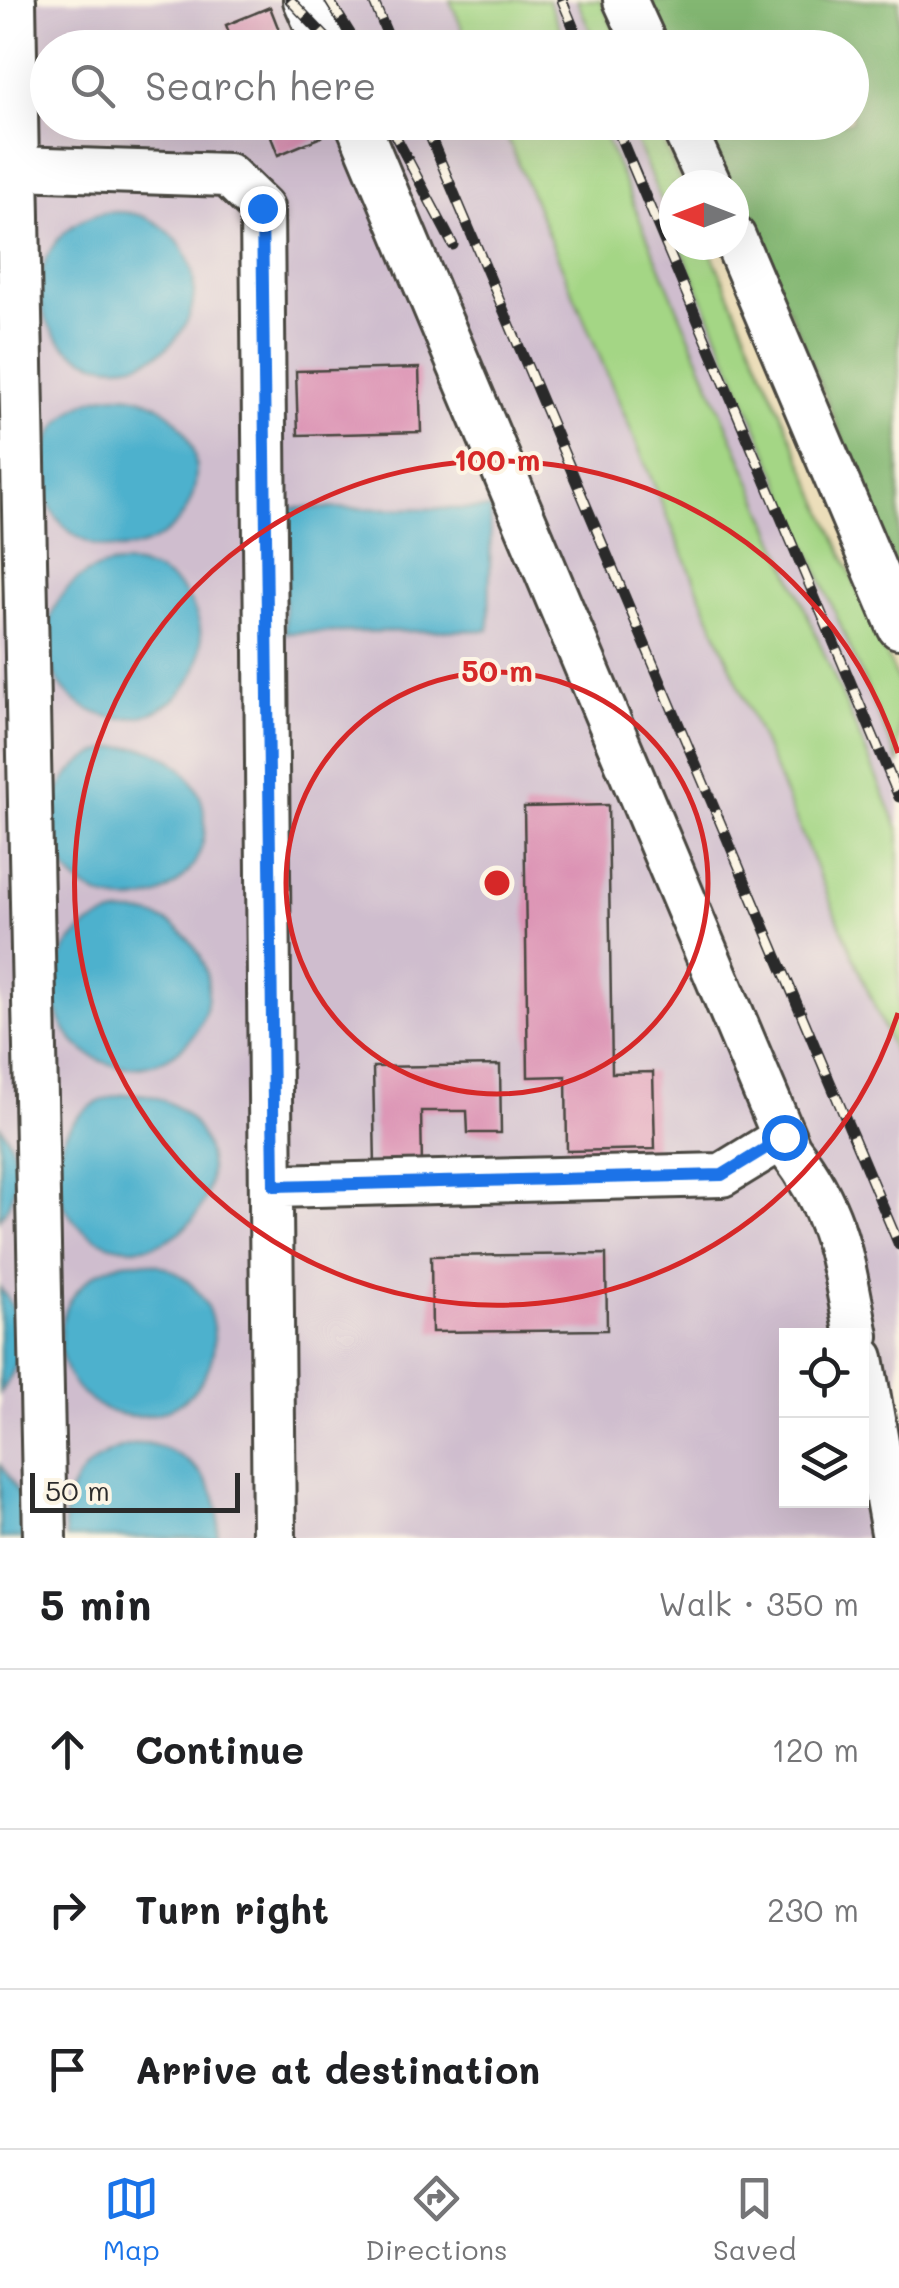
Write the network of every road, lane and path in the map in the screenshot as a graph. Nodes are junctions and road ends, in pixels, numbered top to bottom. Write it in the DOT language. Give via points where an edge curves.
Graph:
graph roads {
  1 [pos="14,0"];
  2 [pos="305,0"];
  3 [pos="625,0"];
  4 [pos="318,30"];
  5 [pos="639,30"];
  6 [pos="365,140"];
  7 [pos="690,140"];
  8 [pos="8,169"];
  9 [pos="703,170"];
  10 [pos="744,260"];
  11 [pos="899,627"];
  12 [pos="784,1137"];
  13 [pos="274,1186"];
  14 [pos="855,1328"];
  15 [pos="869,1397"];
  16 [pos="45,1538"];
  17 [pos="274,1538"];
  18 [pos="894,1538"];
  1 -- 8 [label="lane"];
  2 -- 4 [label="lane"];
  3 -- 5 [label="lane"];
  6 -- 12 [label="lane"];
  7 -- 9 [label="lane"];
  8 -- 13 [label="lane" via="228,175 262,208"];
  8 -- 16 [label="lane"];
  10 -- 11 [label="lane"];
  12 -- 13 [label="lane" via="722,1175"];
  12 -- 14 [label="lane" via="836,1226"];
  13 -- 17 [label="lane"];
  15 -- 18 [label="lane"];
}
